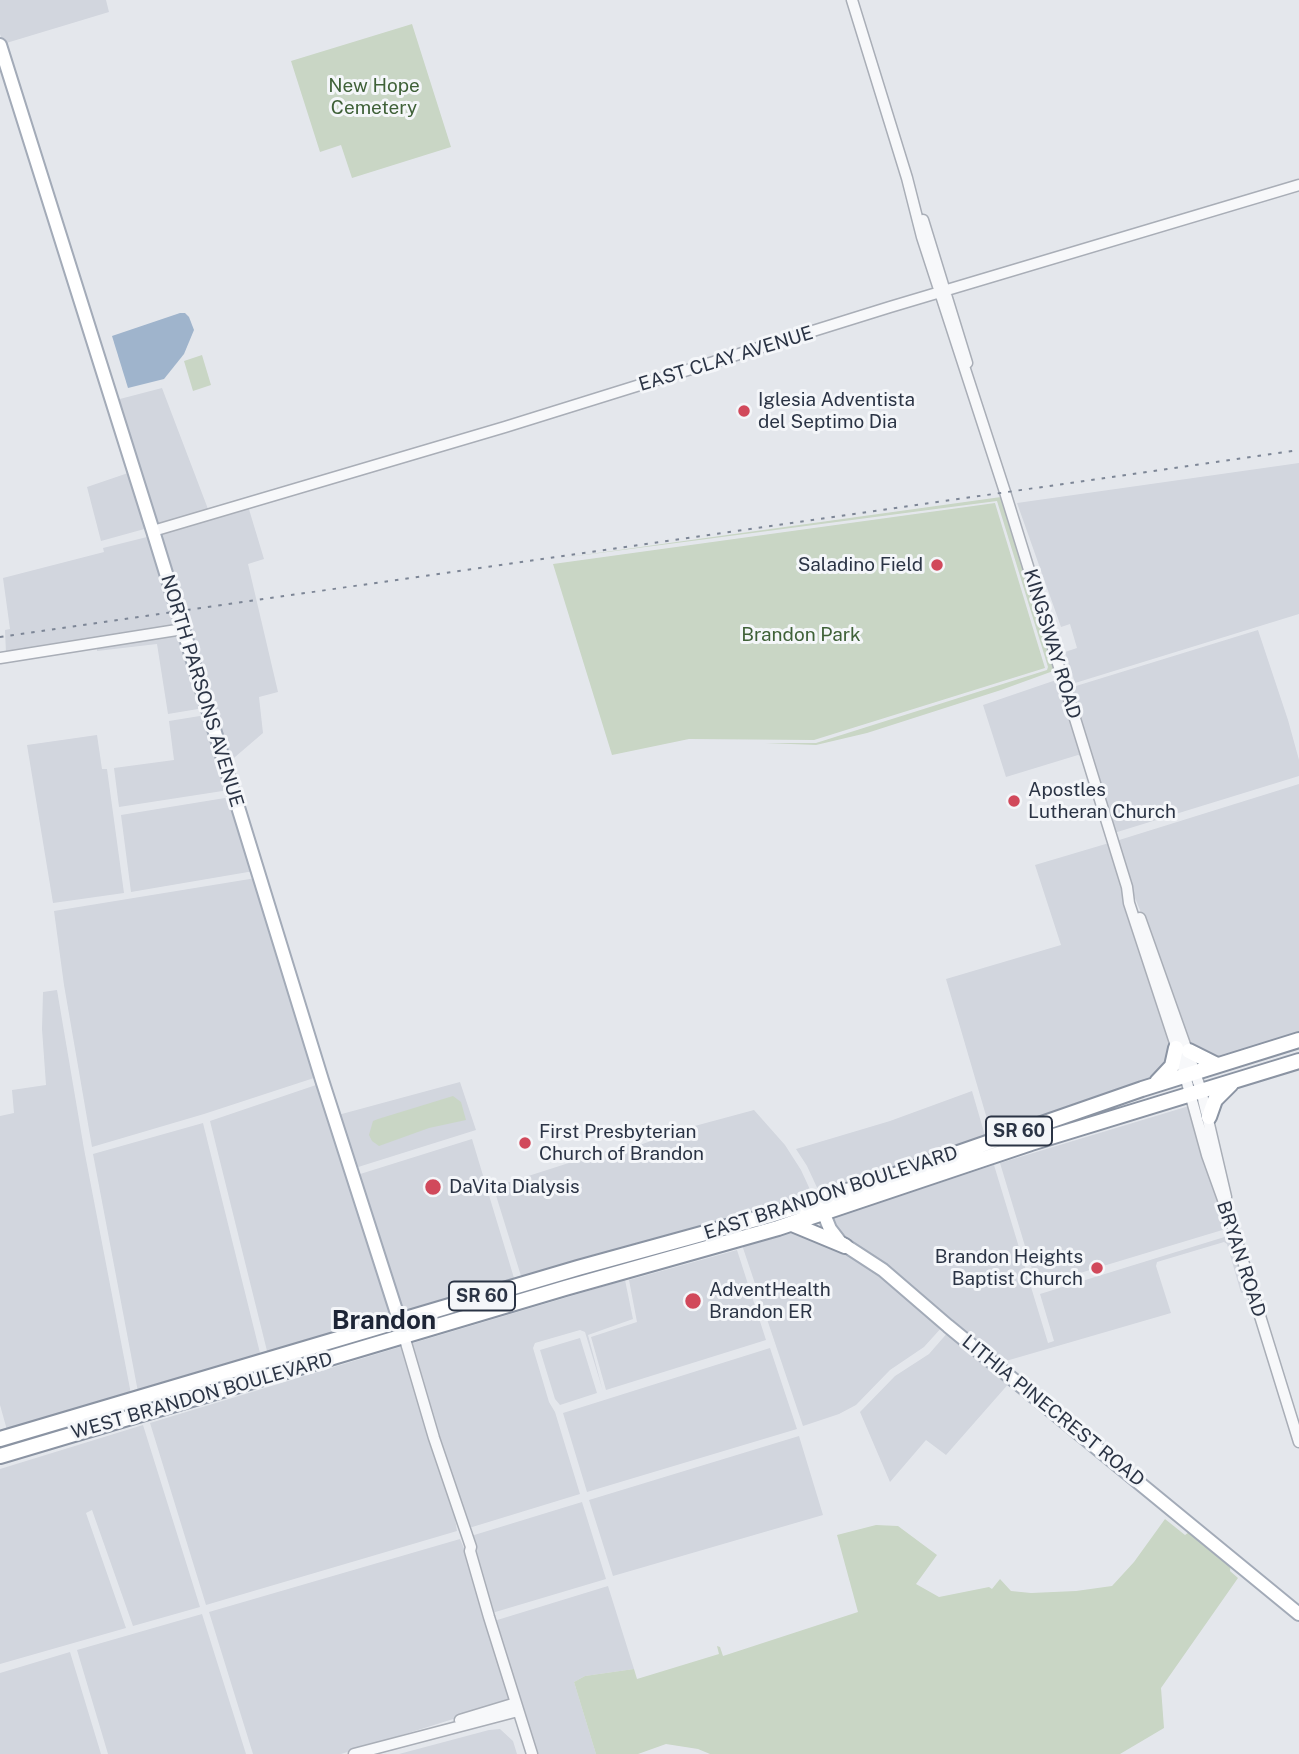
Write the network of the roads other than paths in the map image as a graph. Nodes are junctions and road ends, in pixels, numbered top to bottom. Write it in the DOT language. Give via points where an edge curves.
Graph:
graph roads {
  1 [pos="852,0"];
  2 [pos="0,45"];
  3 [pos="1299,185"];
  4 [pos="942,291"];
  5 [pos="153,531"];
  6 [pos="183,629"];
  7 [pos="0,657"];
  8 [pos="1299,1040"];
  9 [pos="1182,1049"];
  10 [pos="1299,1061"];
  11 [pos="1217,1065"];
  12 [pos="1190,1074"];
  13 [pos="1237,1079"];
  14 [pos="1153,1086"];
  15 [pos="1195,1092"];
  16 [pos="1209,1117"];
  17 [pos="821,1207"];
  18 [pos="1230,1219"];
  19 [pos="792,1224"];
  20 [pos="845,1246"];
  21 [pos="400,1321"];
  22 [pos="404,1336"];
  23 [pos="181,1385"];
  24 [pos="137,1398"];
  25 [pos="143,1413"];
  26 [pos="91,1428"];
  27 [pos="0,1439"];
  28 [pos="1299,1442"];
  29 [pos="0,1456"];
  30 [pos="1299,1614"];
  31 [pos="517,1707"];
  32 [pos="354,1754"];
  33 [pos="532,1754"];
  1 -- 4 [label="street, KINGSWAY ROAD"];
  2 -- 5 [label="main road, NORTH PARSONS AVENUE"];
  3 -- 4 [label="street, EAST CLAY AVENUE"];
  4 -- 5 [label="street, EAST CLAY AVENUE"];
  4 -- 9 [label="street, KINGSWAY ROAD" via="963,345 976,402 1129,904"];
  5 -- 6 [label="main road, NORTH PARSONS AVENUE"];
  6 -- 7 [label="street"];
  6 -- 21 [label="main road, NORTH PARSONS AVENUE"];
  8 -- 11 [label="highway, EAST BRANDON BOULEVARD / SR 60"];
  9 -- 11 [label="highway"];
  9 -- 12 [label="street, KINGSWAY ROAD"];
  9 -- 14 [label="highway"];
  10 -- 13 [label="highway, EAST BRANDON BOULEVARD / SR 60"];
  11 -- 12 [label="highway, EAST BRANDON BOULEVARD / SR 60"];
  12 -- 14 [label="highway, EAST BRANDON BOULEVARD / SR 60"];
  12 -- 15 [label="street, KINGSWAY ROAD"];
  13 -- 15 [label="highway, EAST BRANDON BOULEVARD / SR 60"];
  13 -- 16 [label="highway" via="1217,1097"];
  14 -- 17 [label="highway, EAST BRANDON BOULEVARD / SR 60"];
  15 -- 16 [label="street"];
  15 -- 17 [label="highway, EAST BRANDON BOULEVARD / SR 60"];
  15 -- 18 [label="street, BRYAN ROAD" via="1217,1188"];
  16 -- 18 [label="street"];
  17 -- 19 [label="highway, EAST BRANDON BOULEVARD / SR 60"];
  17 -- 20 [label="main road, LITHIA PINECREST ROAD"];
  17 -- 21 [label="highway, EAST BRANDON BOULEVARD / SR 60" via="604,1260"];
  18 -- 28 [label="street, BRYAN ROAD"];
  19 -- 20 [label="highway"];
  19 -- 22 [label="highway, EAST BRANDON BOULEVARD / SR 60"];
  20 -- 30 [label="main road, LITHIA PINECREST ROAD" via="889,1275"];
  21 -- 22 [label="main road, NORTH PARSONS AVENUE"];
  21 -- 23 [label="highway, WEST BRANDON BOULEVARD / SR 60"];
  22 -- 25 [label="highway, WEST BRANDON BOULEVARD / SR 60"];
  22 -- 31 [label="street"];
  23 -- 24 [label="highway, WEST BRANDON BOULEVARD / SR 60"];
  23 -- 25 [label="highway" via="177,1393 147,1403"];
  24 -- 26 [label="highway" via="129,1409 93,1420"];
  24 -- 27 [label="highway, WEST BRANDON BOULEVARD / SR 60"];
  25 -- 26 [label="highway, WEST BRANDON BOULEVARD / SR 60"];
  26 -- 29 [label="highway, WEST BRANDON BOULEVARD / SR 60"];
  31 -- 32 [label="street"];
  31 -- 33 [label="street"];
}
